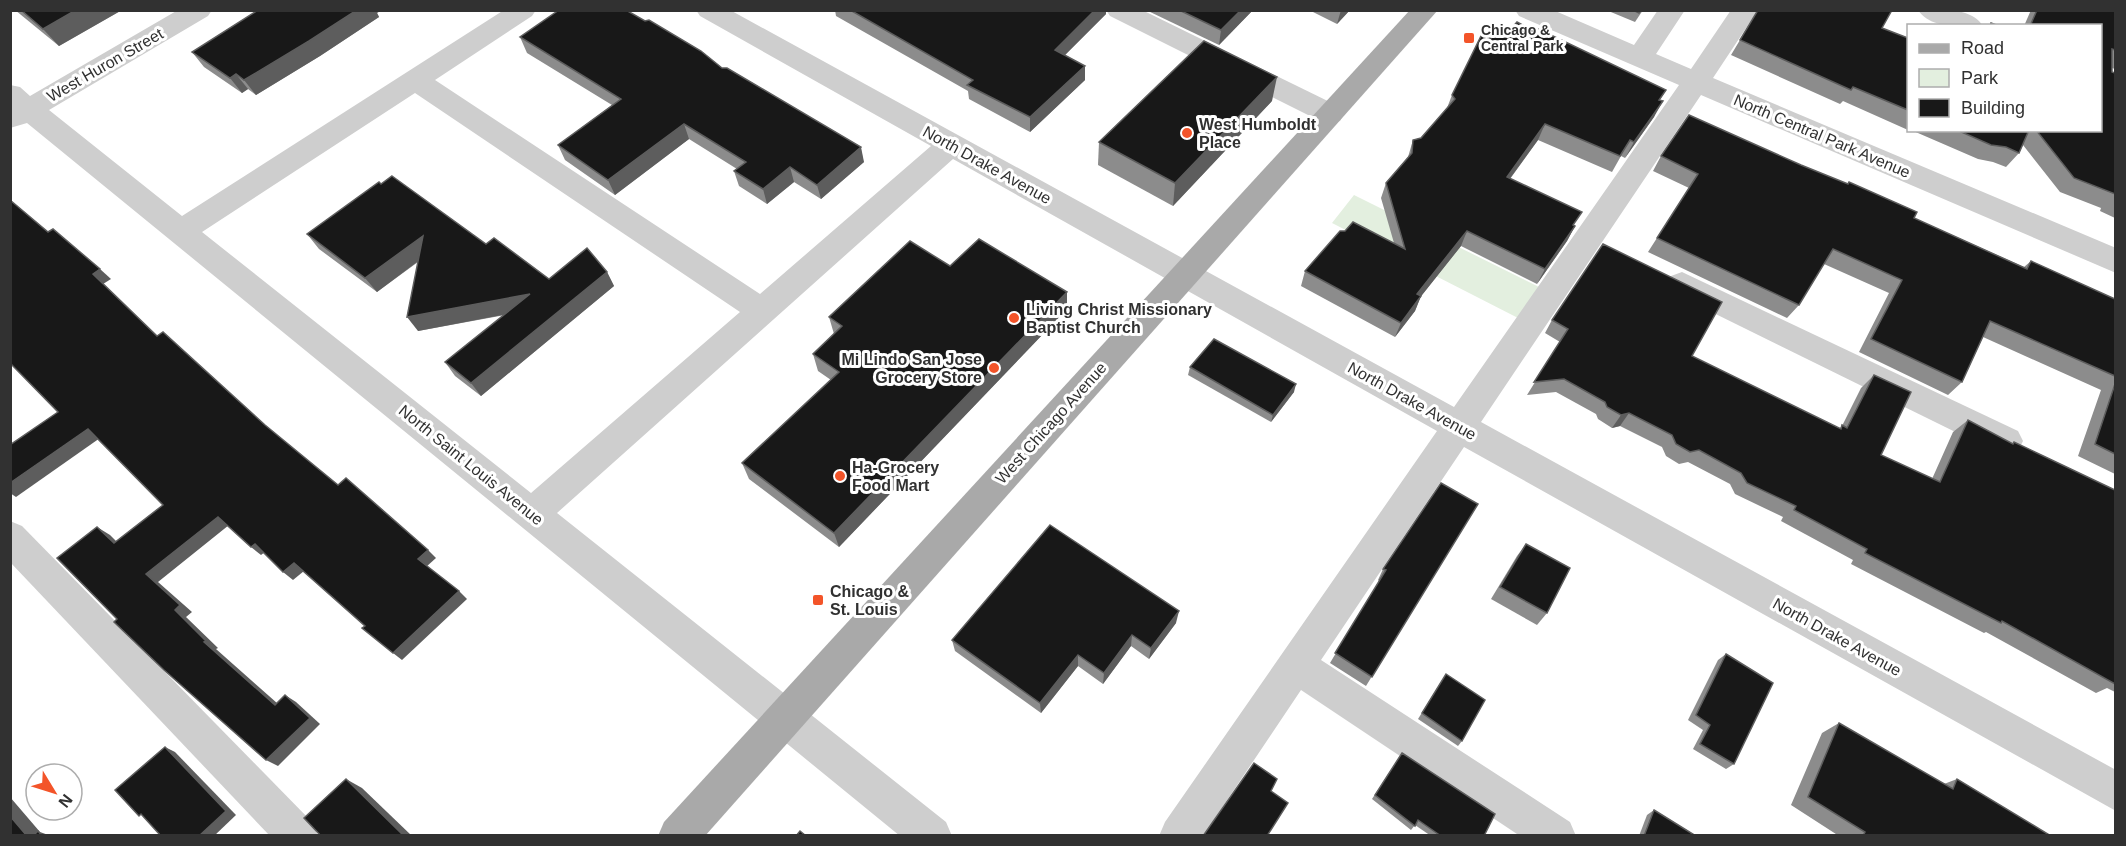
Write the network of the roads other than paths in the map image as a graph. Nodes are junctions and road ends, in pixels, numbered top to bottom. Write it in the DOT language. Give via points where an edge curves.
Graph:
graph roads {
  1 [pos="199,10"];
  2 [pos="524,10"];
  3 [pos="709,10"];
  4 [pos="1119,10"];
  5 [pos="1425,10"];
  6 [pos="1528,10"];
  7 [pos="1672,10"];
  8 [pos="1745,10"];
  9 [pos="1931,10"];
  10 [pos="1965,24"];
  11 [pos="1639,58"];
  12 [pos="416,80"];
  13 [pos="1696,82"];
  14 [pos="16,108"];
  15 [pos="1330,114"];
  16 [pos="950,145"];
  17 [pos="181,231"];
  18 [pos="2115,261"];
  19 [pos="1653,270"];
  20 [pos="1185,275"];
  21 [pos="762,311"];
  22 [pos="1459,427"];
  23 [pos="2030,452"];
  24 [pos="532,514"];
  25 [pos="10,537"];
  26 [pos="1296,664"];
  27 [pos="785,717"];
  28 [pos="2115,792"];
  29 [pos="298,836"];
  30 [pos="678,836"];
  31 [pos="932,836"];
  32 [pos="1179,836"];
  33 [pos="1556,836"];
  1 -- 14 [label="street, West Huron Street"];
  2 -- 12 [label="street"];
  3 -- 16 [label="street, North Drake Avenue"];
  4 -- 15 [label="street"];
  5 -- 15 [label="main road, West Chicago Avenue"];
  6 -- 11 [label="street, North Central Park Avenue"];
  7 -- 11 [label="street"];
  8 -- 13 [label="street"];
  9 -- 10 [label="street"];
  11 -- 13 [label="street, North Central Park Avenue"];
  12 -- 17 [label="street"];
  12 -- 21 [label="street"];
  13 -- 18 [label="street, North Central Park Avenue"];
  13 -- 22 [label="street" via="1599,244"];
  14 -- 17 [label="street, North Saint Louis Avenue"];
  15 -- 20 [label="main road, West Chicago Avenue"];
  16 -- 20 [label="street, North Drake Avenue"];
  16 -- 21 [label="street"];
  17 -- 24 [label="street, North Saint Louis Avenue"];
  19 -- 23 [label="street"];
  20 -- 22 [label="street, North Drake Avenue"];
  20 -- 27 [label="main road, West Chicago Avenue"];
  21 -- 24 [label="street"];
  22 -- 26 [label="street"];
  22 -- 28 [label="street, North Drake Avenue"];
  24 -- 27 [label="street, North Saint Louis Avenue"];
  25 -- 29 [label="street"];
  26 -- 32 [label="street"];
  26 -- 33 [label="street"];
  27 -- 30 [label="main road, West Chicago Avenue"];
  27 -- 31 [label="street, North Saint Louis Avenue"];
}
